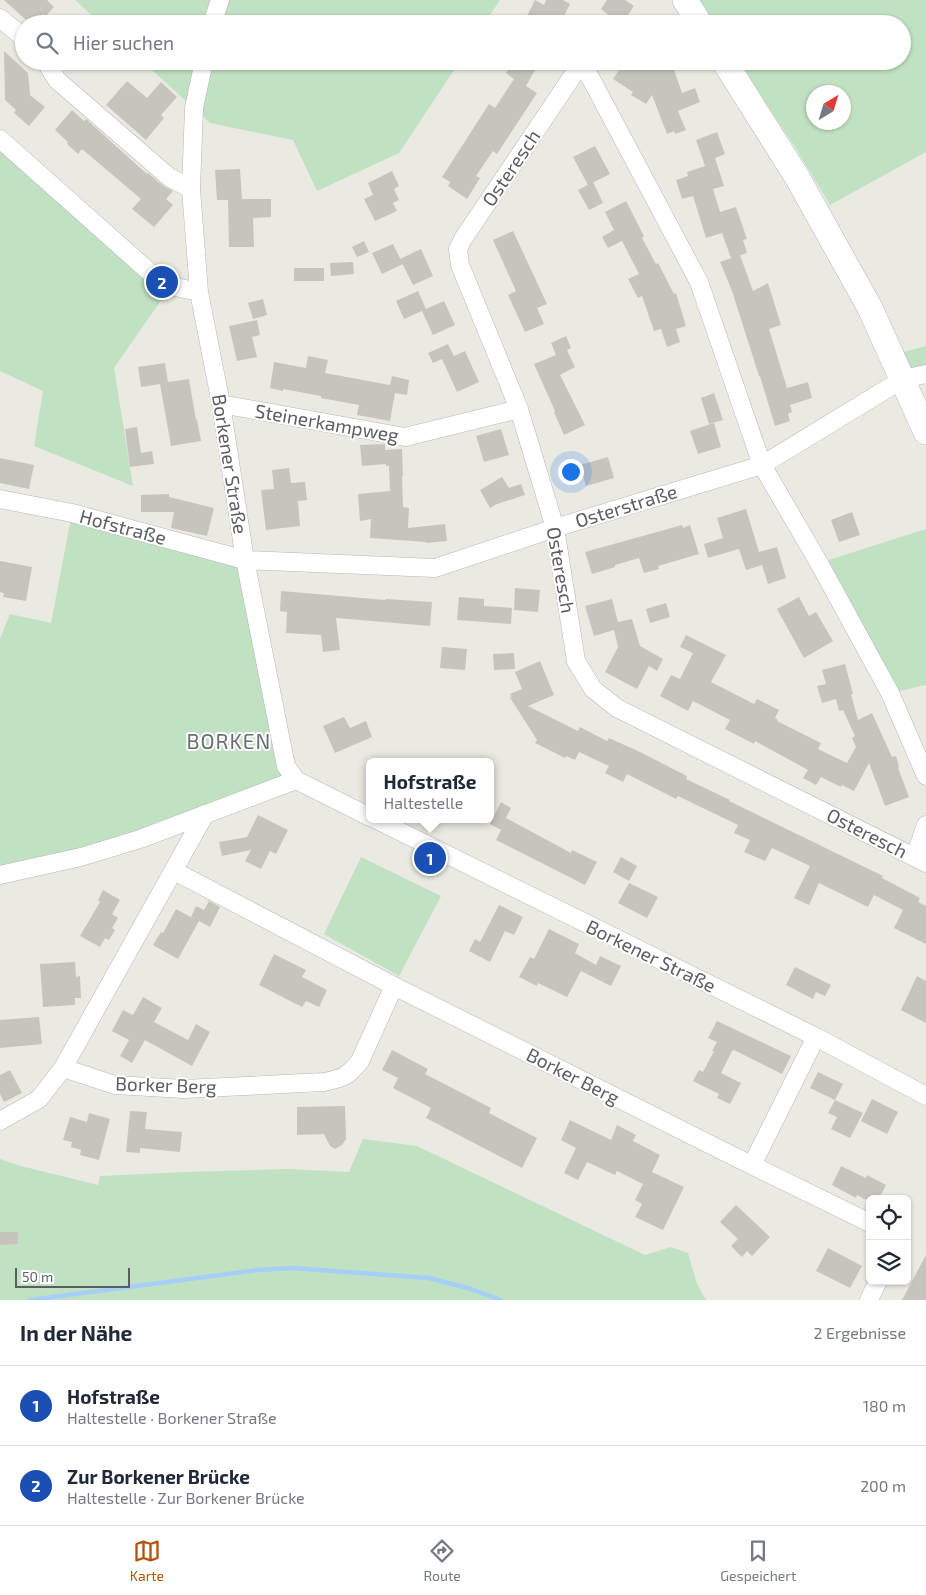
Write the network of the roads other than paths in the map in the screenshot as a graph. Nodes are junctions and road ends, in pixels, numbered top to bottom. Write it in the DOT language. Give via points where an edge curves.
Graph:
graph roads {
  1 [pos="220,0"];
  2 [pos="685,0"];
  3 [pos="215,15"];
  4 [pos="694,15"];
  5 [pos="0,18"];
  6 [pos="15,30"];
  7 [pos="51,70"];
  8 [pos="202,70"];
  9 [pos="577,70"];
  10 [pos="586,70"];
  11 [pos="730,70"];
  12 [pos="0,139"];
  13 [pos="191,188"];
  14 [pos="199,292"];
  15 [pos="915,377"];
  16 [pos="221,404"];
  17 [pos="519,409"];
  18 [pos="926,432"];
  19 [pos="762,465"];
  20 [pos="0,499"];
  21 [pos="555,528"];
  22 [pos="245,560"];
  23 [pos="926,776"];
  24 [pos="296,780"];
  25 [pos="204,814"];
  26 [pos="366,815"];
  27 [pos="383,823"];
  28 [pos="926,824"];
  29 [pos="920,860"];
  30 [pos="174,871"];
  31 [pos="0,875"];
  32 [pos="394,986"];
  33 [pos="816,1037"];
  34 [pos="63,1068"];
  35 [pos="926,1096"];
  36 [pos="0,1121"];
  37 [pos="752,1165"];
  38 [pos="866,1221"];
  39 [pos="876,1285"];
  40 [pos="869,1300"];
  1 -- 3 [label="street"];
  2 -- 4 [label="street"];
  5 -- 6 [label="street"];
  7 -- 13 [label="street" via="57,80 169,177"];
  8 -- 13 [label="street, Borkener Straße" via="194,108"];
  9 -- 17 [label="street, Osteresch" via="458,249 460,265"];
  10 -- 19 [label="street, Osteresch" via="699,282"];
  11 -- 15 [label="street" via="797,177 870,308"];
  12 -- 14 [label="street" via="154,276 171,286"];
  13 -- 14 [label="street, Borkener Straße"];
  14 -- 16 [label="street, Borkener Straße"];
  15 -- 18 [label="street"];
  15 -- 19 [label="street, Osterstraße"];
  16 -- 17 [label="street, Steinerkampweg" via="405,437"];
  16 -- 22 [label="street, Borkener Straße"];
  17 -- 21 [label="street, Osteresch"];
  19 -- 21 [label="street, Osterstraße"];
  19 -- 23 [label="street, Osteresch" via="890,693"];
  20 -- 22 [label="street, Hofstraße" via="72,513"];
  21 -- 22 [label="street, Osterstraße" via="435,568"];
  21 -- 29 [label="street, Osteresch" via="576,661 593,689 617,708"];
  22 -- 24 [label="street, Borkener Straße" via="286,766"];
  24 -- 25 [label="street"];
  24 -- 26 [label="street"];
  25 -- 30 [label="street"];
  25 -- 31 [label="street" via="81,857"];
  27 -- 33 [label="street, Borkener Straße"];
  28 -- 29 [label="street, Osteresch"];
  30 -- 32 [label="street, Borker Berg"];
  30 -- 34 [label="street"];
  32 -- 34 [label="street, Borker Berg" via="360,1061 342,1078 324,1082 184,1089 115,1086"];
  32 -- 37 [label="street, Borker Berg"];
  33 -- 35 [label="street, Borkener Straße"];
  33 -- 37 [label="street"];
  34 -- 36 [label="street" via="39,1099"];
  37 -- 38 [label="street, Borker Berg"];
  39 -- 40 [label="street"];
}
